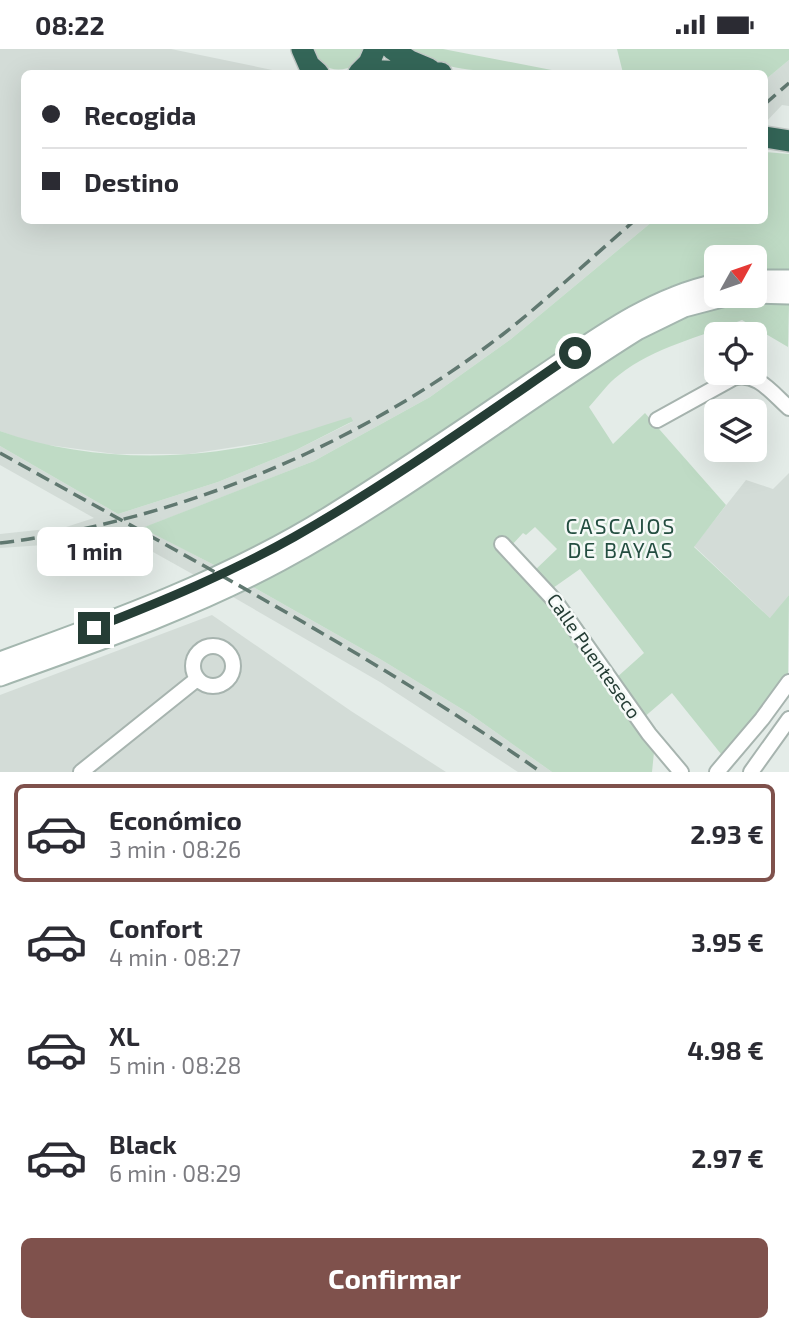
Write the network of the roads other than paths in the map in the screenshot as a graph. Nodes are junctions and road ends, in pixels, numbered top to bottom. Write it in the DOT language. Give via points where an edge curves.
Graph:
graph roads {
  1 [pos="283,49"];
  2 [pos="375,49"];
  3 [pos="392,49"];
  4 [pos="308,60"];
  5 [pos="363,70"];
  6 [pos="432,70"];
  7 [pos="767,279"];
  8 [pos="789,280"];
  9 [pos="704,287"];
  10 [pos="767,293"];
  11 [pos="789,294"];
  12 [pos="704,302"];
  13 [pos="789,408"];
  14 [pos="657,419"];
  15 [pos="502,544"];
  16 [pos="0,661"];
  17 [pos="0,676"];
  18 [pos="197,678"];
  19 [pos="789,682"];
  20 [pos="789,719"];
  21 [pos="81,772"];
  22 [pos="681,772"];
  23 [pos="717,772"];
  24 [pos="751,772"];
  1 -- 4 [label="highway"];
  2 -- 5 [label="highway"];
  3 -- 6 [label="highway"];
  7 -- 8 [label="street"];
  9 -- 16 [label="street" via="674,296 616,327 369,492 280,545 169,599"];
  10 -- 11 [label="street"];
  12 -- 17 [label="street" via="637,330 368,509 279,561 166,614"];
  13 -- 14 [label="street" via="744,375"];
  15 -- 22 [label="street, Calle Puenteseco" via="555,601"];
  18 -- 21 [label="street"];
  19 -- 23 [label="street"];
  20 -- 24 [label="street"];
}
